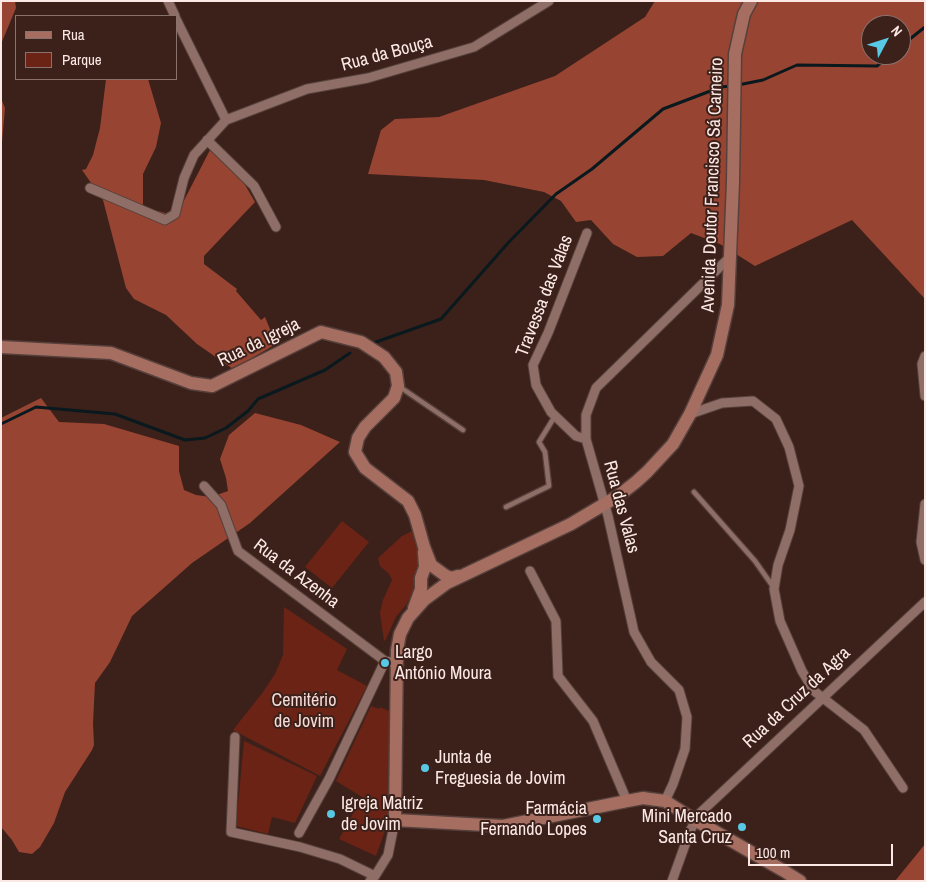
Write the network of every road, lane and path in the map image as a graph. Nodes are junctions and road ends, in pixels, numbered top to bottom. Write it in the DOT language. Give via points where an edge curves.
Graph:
graph roads {
  1 [pos="168,1"];
  2 [pos="549,1"];
  3 [pos="751,1"];
  4 [pos="175,15"];
  5 [pos="178,22"];
  6 [pos="226,120"];
  7 [pos="208,140"];
  8 [pos="90,188"];
  9 [pos="276,227"];
  10 [pos="587,233"];
  11 [pos="730,257"];
  12 [pos="1,347"];
  13 [pos="925,356"];
  14 [pos="398,386"];
  15 [pos="925,396"];
  16 [pos="690,414"];
  17 [pos="555,416"];
  18 [pos="463,430"];
  19 [pos="586,440"];
  20 [pos="204,486"];
  21 [pos="694,492"];
  22 [pos="605,504"];
  23 [pos="925,504"];
  24 [pos="506,507"];
  25 [pos="424,547"];
  26 [pos="925,560"];
  27 [pos="530,571"];
  28 [pos="439,572"];
  29 [pos="464,574"];
  30 [pos="422,578"];
  31 [pos="774,589"];
  32 [pos="438,590"];
  33 [pos="925,602"];
  34 [pos="413,610"];
  35 [pos="391,662"];
  36 [pos="822,698"];
  37 [pos="235,737"];
  38 [pos="903,788"];
  39 [pos="627,801"];
  40 [pos="665,801"];
  41 [pos="394,820"];
  42 [pos="695,820"];
  43 [pos="299,833"];
  44 [pos="373,878"];
  45 [pos="672,881"];
  46 [pos="800,881"];
  1 -- 4 [label="street"];
  2 -- 6 [label="street, Rua da Bouça" via="474,47 368,78 307,89"];
  3 -- 11 [label="street, Avenida Doutor Francisco Sá Carneiro" via="744,14 735,54"];
  5 -- 6 [label="street"];
  6 -- 7 [label="street"];
  7 -- 8 [label="street" via="194,155 175,214 165,220"];
  7 -- 9 [label="street" via="254,186"];
  10 -- 17 [label="street, Travessa das Valas" via="532,365 536,385"];
  11 -- 16 [label="street, Avenida Doutor Francisco Sá Carneiro" via="728,305 717,355"];
  11 -- 19 [label="street, Rua das Valas" via="596,388 586,415"];
  12 -- 14 [label="street, Rua da Igreja" via="111,353 191,383 212,386 321,332 361,342 384,357 396,372"];
  13 -- 15 [label="street" via="922,364"];
  14 -- 18 [label="lane"];
  14 -- 25 [label="street" via="394,398 365,427 355,452 365,468 408,501"];
  16 -- 22 [label="street, Avenida Doutor Francisco Sá Carneiro" via="673,444 648,472"];
  16 -- 31 [label="street" via="722,403 753,402 776,419 790,447 799,486"];
  17 -- 19 [label="street, Travessa das Valas" via="576,436"];
  17 -- 24 [label="lane" via="539,442 545,452 549,486"];
  19 -- 22 [label="street, Rua das Valas"];
  20 -- 35 [label="street, Rua da Azenha" via="221,505 238,551"];
  21 -- 31 [label="lane" via="755,561"];
  22 -- 29 [label="street, Avenida Doutor Francisco Sá Carneiro" via="571,524"];
  22 -- 40 [label="street, Rua das Valas" via="634,632 651,662 679,690 687,717 685,749"];
  23 -- 26 [label="street" via="921,542"];
  25 -- 28 [label="street" via="429,561"];
  25 -- 30 [label="street"];
  27 -- 39 [label="street" via="556,622 558,676 593,721"];
  28 -- 29 [label="street, Avenida Doutor Francisco Sá Carneiro" via="452,578"];
  28 -- 30 [label="street" via="428,570"];
  28 -- 32 [label="street" via="444,581"];
  29 -- 32 [label="street, Avenida Doutor Francisco Sá Carneiro"];
  30 -- 32 [label="street" via="422,586 428,591"];
  30 -- 34 [label="street"];
  31 -- 36 [label="street" via="780,621 802,671"];
  32 -- 34 [label="street, Avenida Doutor Francisco Sá Carneiro"];
  33 -- 36 [label="street, Rua da Cruz da Agra"];
  34 -- 35 [label="street" via="400,634"];
  35 -- 41 [label="street"];
  35 -- 43 [label="street"];
  36 -- 38 [label="street" via="864,730"];
  36 -- 42 [label="street, Rua da Cruz da Agra"];
  37 -- 44 [label="street" via="231,832 340,859"];
  39 -- 40 [label="street" via="643,798"];
  39 -- 41 [label="street" via="503,826"];
  40 -- 42 [label="street"];
  41 -- 44 [label="street" via="388,855"];
  42 -- 45 [label="street"];
  42 -- 46 [label="street"];
}
